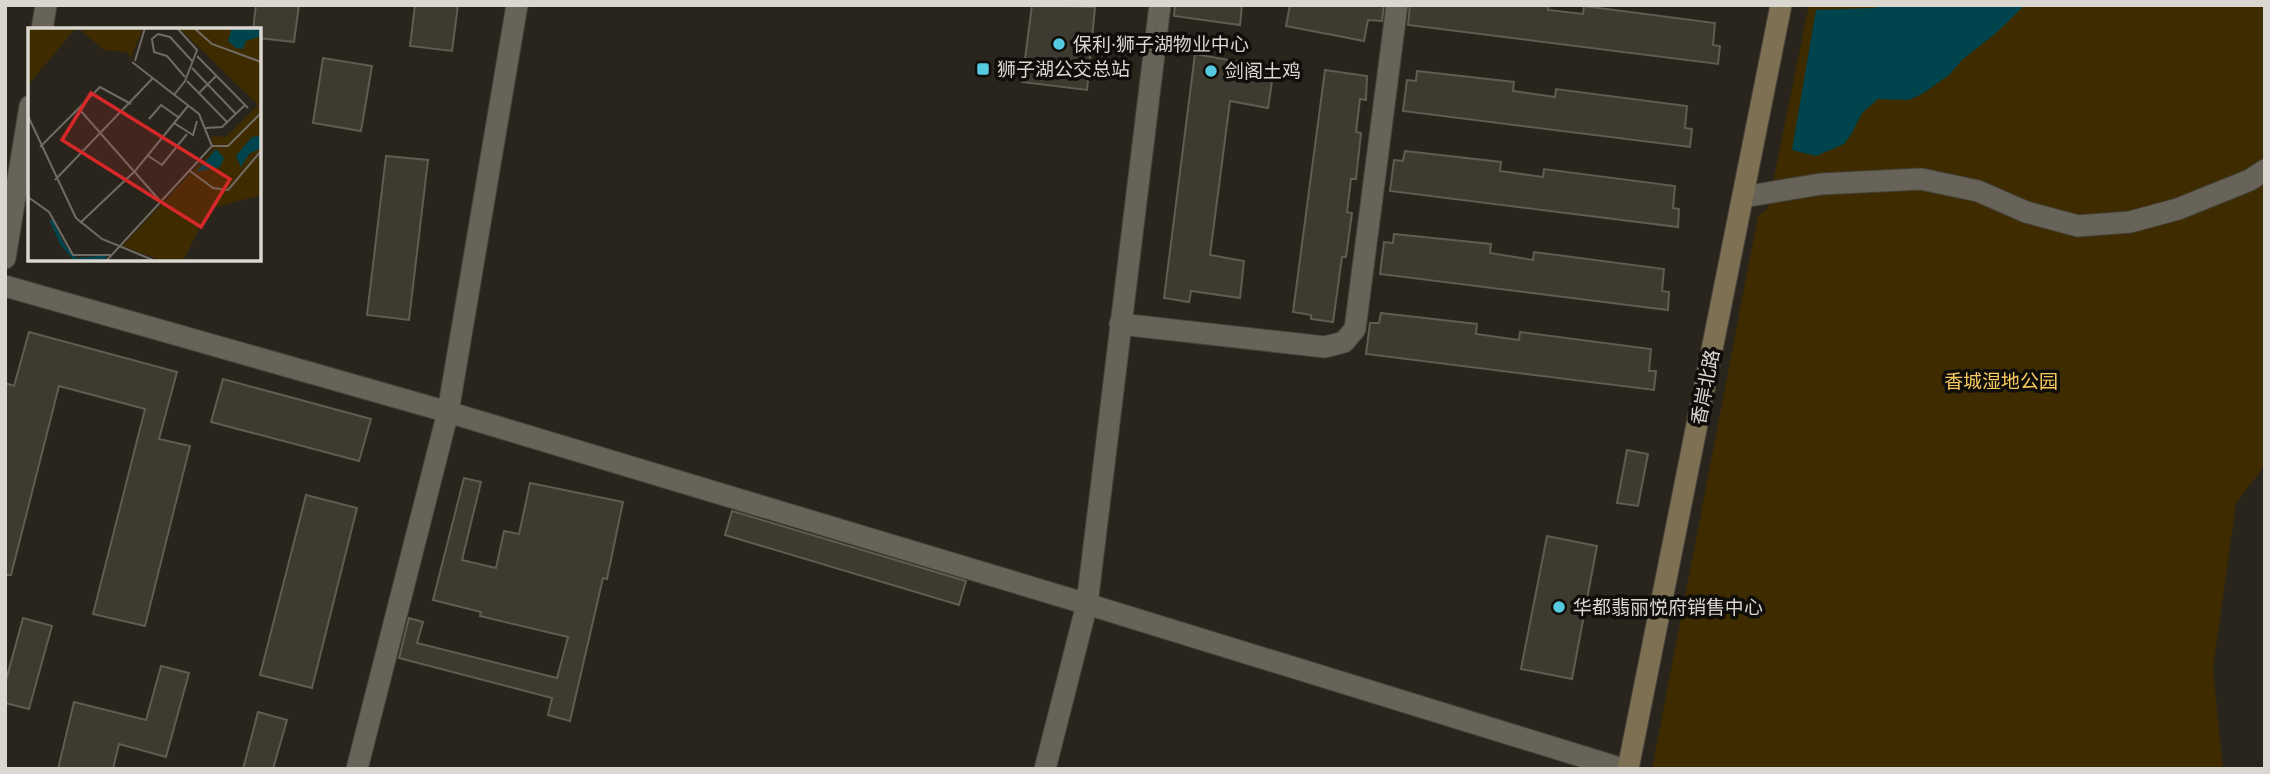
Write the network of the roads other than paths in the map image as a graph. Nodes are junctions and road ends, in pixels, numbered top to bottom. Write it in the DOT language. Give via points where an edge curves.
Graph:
graph roads {
  1 [pos="46,5"];
  2 [pos="517,5"];
  3 [pos="1160,5"];
  4 [pos="1396,5"];
  5 [pos="1782,5"];
  6 [pos="42,28"];
  7 [pos="28,118"];
  8 [pos="2265,170"];
  9 [pos="1743,197"];
  10 [pos="5,258"];
  11 [pos="5,286"];
  12 [pos="1120,324"];
  13 [pos="448,412"];
  14 [pos="1087,604"];
  15 [pos="357,769"];
  16 [pos="1045,769"];
  17 [pos="1625,769"];
  1 -- 6 [label="street"];
  2 -- 13 [label="street"];
  3 -- 12 [label="street"];
  4 -- 12 [label="street" via="1355,329 1343,342 1325,347"];
  5 -- 9 [label="street, 香岸北路"];
  7 -- 10 [label="street"];
  8 -- 9 [label="street" via="2178,209 2130,222 2078,226 2026,212 1978,191 1921,179 1821,184"];
  9 -- 17 [label="street, 香岸北路"];
  11 -- 13 [label="street"];
  12 -- 14 [label="street"];
  13 -- 14 [label="street"];
  13 -- 15 [label="street"];
  14 -- 16 [label="street"];
  14 -- 17 [label="street"];
}
